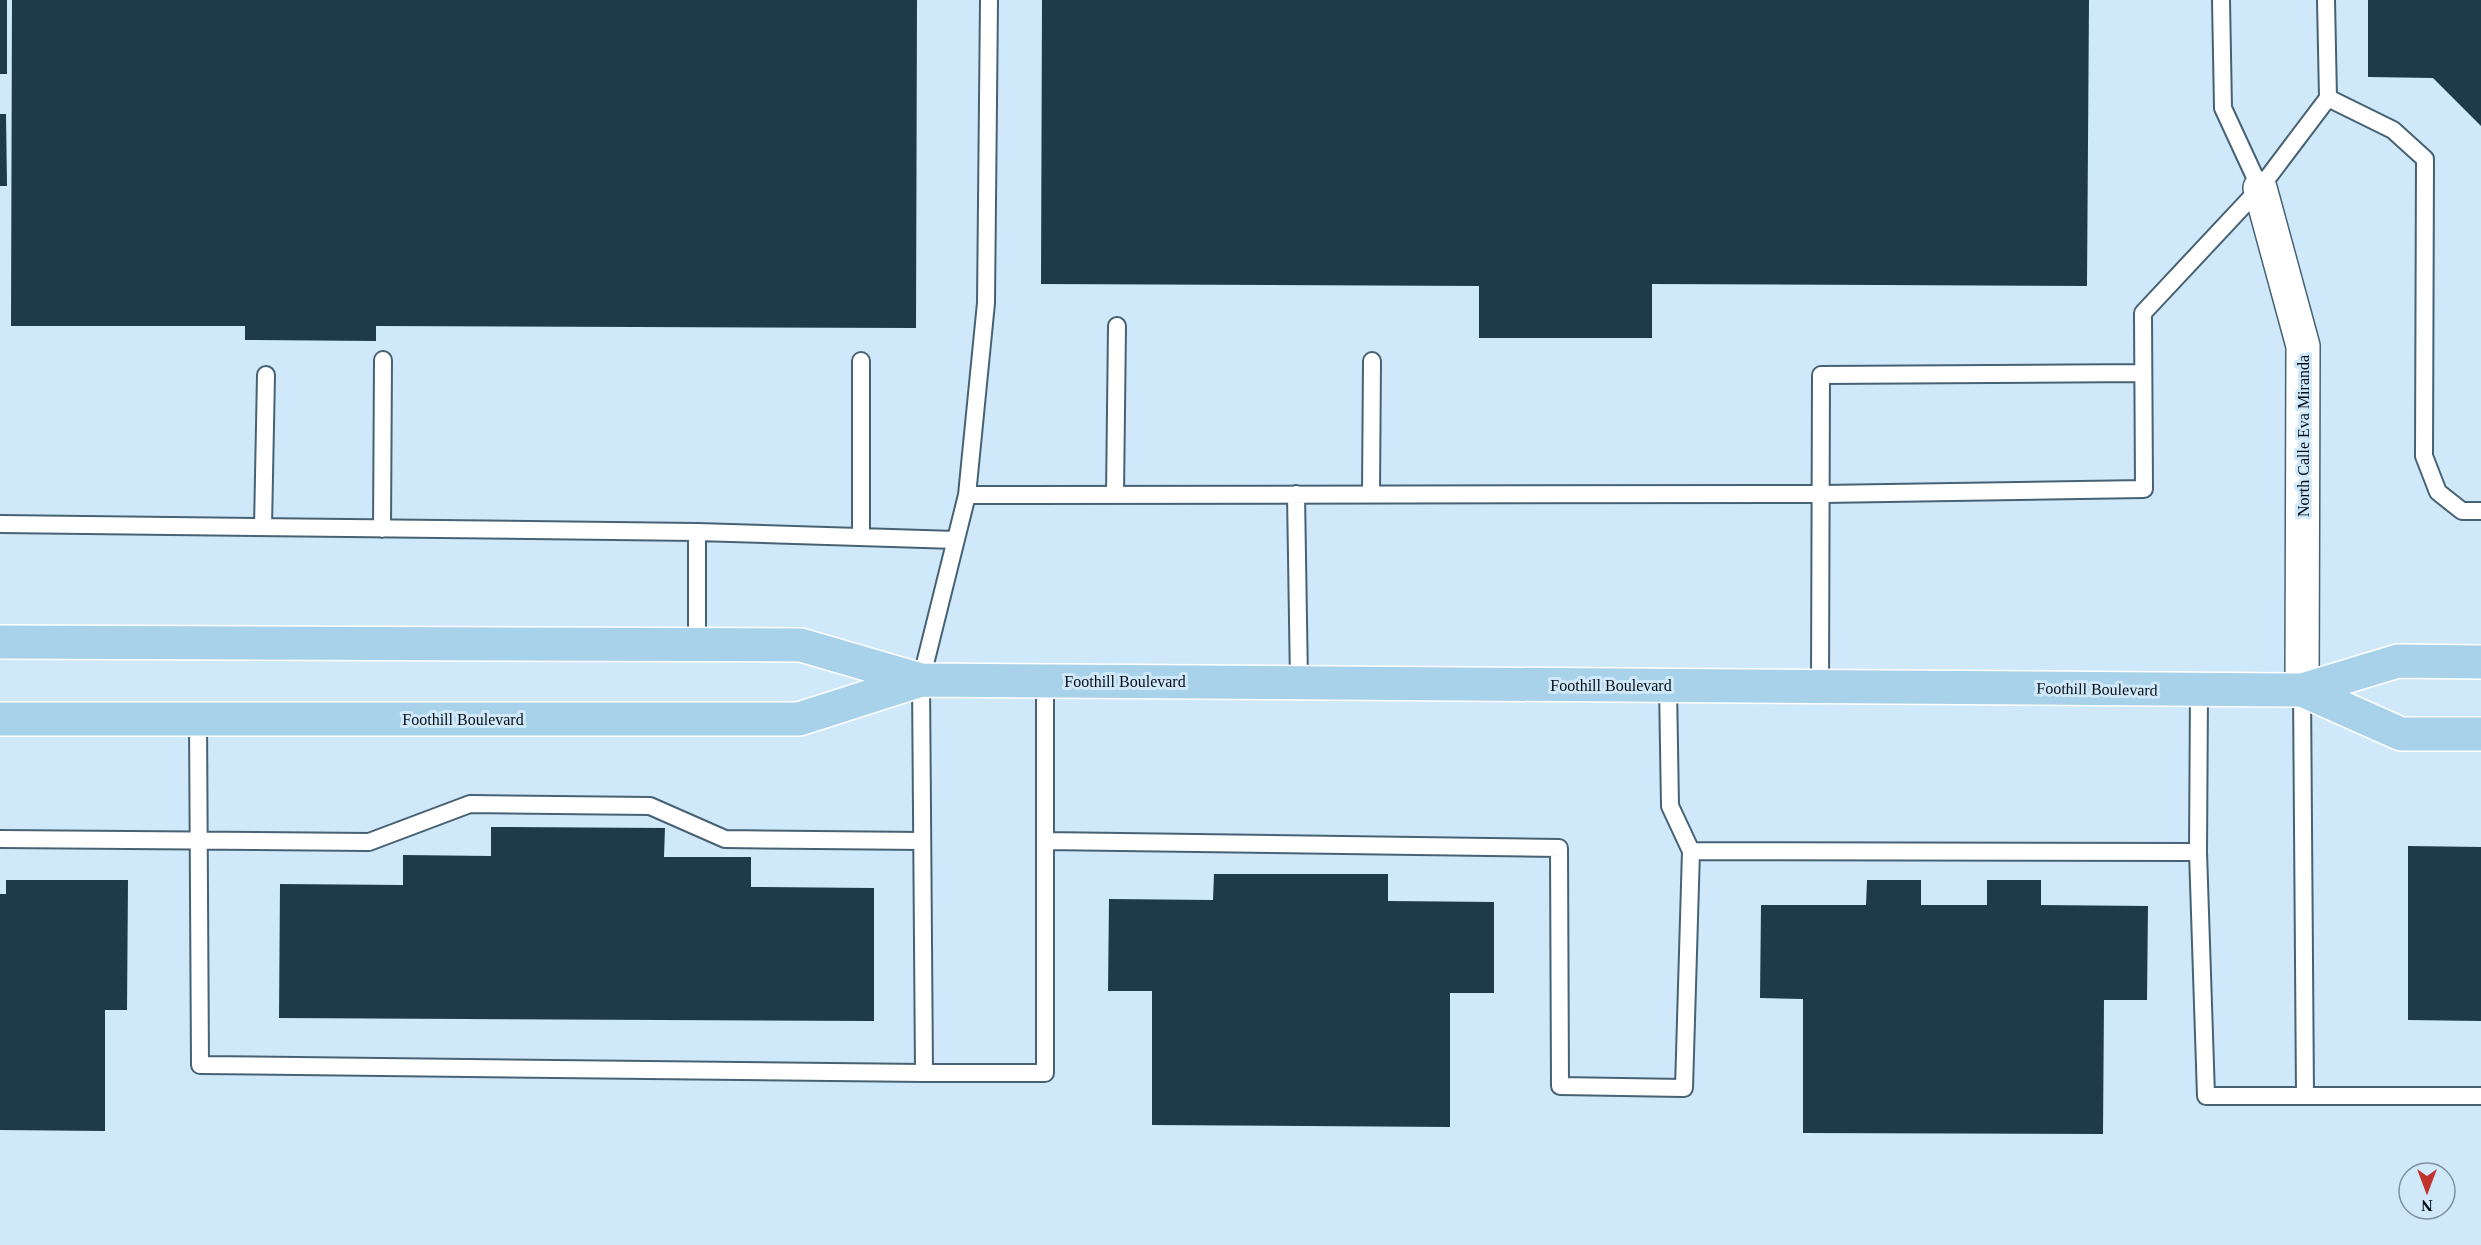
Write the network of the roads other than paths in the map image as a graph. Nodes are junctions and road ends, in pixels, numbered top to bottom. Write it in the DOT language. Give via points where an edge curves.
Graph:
graph roads {
  1 [pos="989,0"];
  2 [pos="2221,0"];
  3 [pos="2326,0"];
  4 [pos="2328,98"];
  5 [pos="2260,188"];
  6 [pos="1117,326"];
  7 [pos="383,360"];
  8 [pos="861,361"];
  9 [pos="1372,361"];
  10 [pos="2143,373"];
  11 [pos="266,375"];
  12 [pos="1371,493"];
  13 [pos="1296,494"];
  14 [pos="1822,494"];
  15 [pos="967,495"];
  16 [pos="1115,495"];
  17 [pos="2481,511"];
  18 [pos="0,524"];
  19 [pos="263,527"];
  20 [pos="382,528"];
  21 [pos="697,532"];
  22 [pos="861,537"];
  23 [pos="956,540"];
  24 [pos="0,642"];
  25 [pos="697,645"];
  26 [pos="2481,662"];
  27 [pos="921,680"];
  28 [pos="1045,680"];
  29 [pos="1299,682"];
  30 [pos="1668,686"];
  31 [pos="1820,686"];
  32 [pos="2199,690"];
  33 [pos="2302,690"];
  34 [pos="0,719"];
  35 [pos="198,719"];
  36 [pos="2481,734"];
  37 [pos="0,839"];
  38 [pos="198,841"];
  39 [pos="922,841"];
  40 [pos="1045,841"];
  41 [pos="1691,851"];
  42 [pos="2198,852"];
  43 [pos="924,1072"];
  44 [pos="2305,1096"];
  45 [pos="2481,1096"];
  1 -- 15 [label="lane" via="986,303"];
  2 -- 5 [label="lane" via="2223,108"];
  3 -- 4 [label="lane"];
  4 -- 5 [label="lane"];
  4 -- 17 [label="lane" via="2393,130 2425,159 2424,456 2438,492 2462,511"];
  5 -- 10 [label="lane" via="2143,313"];
  5 -- 33 [label="street, North Calle Eva Miranda" via="2303,346"];
  6 -- 16 [label="lane"];
  7 -- 20 [label="lane"];
  8 -- 22 [label="lane"];
  9 -- 12 [label="lane"];
  10 -- 14 [label="lane" via="2144,489"];
  10 -- 14 [label="lane" via="1821,375"];
  11 -- 19 [label="lane"];
  12 -- 13 [label="lane"];
  12 -- 14 [label="lane"];
  13 -- 16 [label="lane"];
  13 -- 29 [label="lane"];
  14 -- 31 [label="lane"];
  15 -- 16 [label="lane"];
  15 -- 23 [label="lane"];
  18 -- 19 [label="lane"];
  19 -- 20 [label="lane"];
  20 -- 21 [label="lane"];
  21 -- 22 [label="lane"];
  21 -- 25 [label="lane"];
  22 -- 23 [label="lane"];
  23 -- 27 [label="lane"];
  24 -- 25 [label="main road, Foothill Boulevard"];
  25 -- 27 [label="main road, Foothill Boulevard" via="801,645"];
  26 -- 33 [label="main road, Foothill Boulevard" via="2398,661"];
  27 -- 28 [label="main road, Foothill Boulevard"];
  27 -- 35 [label="main road, Foothill Boulevard" via="799,719"];
  27 -- 39 [label="lane"];
  28 -- 29 [label="main road, Foothill Boulevard"];
  28 -- 40 [label="lane"];
  29 -- 30 [label="main road, Foothill Boulevard"];
  30 -- 31 [label="main road, Foothill Boulevard"];
  30 -- 41 [label="lane" via="1670,806"];
  31 -- 32 [label="main road, Foothill Boulevard"];
  32 -- 33 [label="main road, Foothill Boulevard"];
  32 -- 42 [label="lane"];
  33 -- 36 [label="main road, Foothill Boulevard" via="2401,735"];
  33 -- 44 [label="lane"];
  34 -- 35 [label="main road, Foothill Boulevard"];
  35 -- 38 [label="lane"];
  37 -- 38 [label="lane"];
  38 -- 39 [label="lane" via="369,842 470,804 650,806 724,839"];
  38 -- 43 [label="lane" via="200,1065"];
  39 -- 43 [label="lane"];
  40 -- 41 [label="lane" via="1559,848 1560,1086 1684,1088"];
  40 -- 43 [label="lane" via="1045,1073"];
  41 -- 42 [label="lane"];
  42 -- 44 [label="lane" via="2206,1096"];
  44 -- 45 [label="lane"];
}
